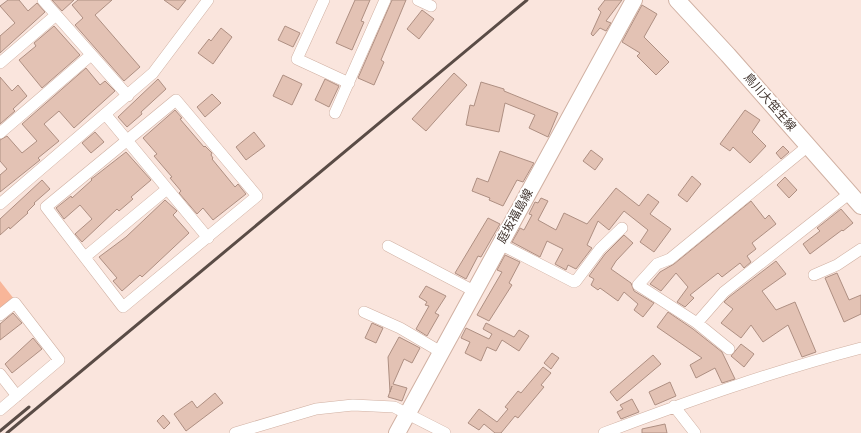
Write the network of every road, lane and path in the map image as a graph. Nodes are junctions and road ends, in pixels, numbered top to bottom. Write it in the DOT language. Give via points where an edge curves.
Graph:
graph roads {
  1 [pos="43,0"];
  2 [pos="208,0"];
  3 [pos="324,0"];
  4 [pos="385,0"];
  5 [pos="418,0"];
  6 [pos="634,0"];
  7 [pos="677,0"];
  8 [pos="431,6"];
  9 [pos="56,15"];
  10 [pos="92,55"];
  11 [pos="0,63"];
  12 [pos="349,82"];
  13 [pos="128,96"];
  14 [pos="335,112"];
  15 [pos="106,114"];
  16 [pos="0,133"];
  17 [pos="126,140"];
  18 [pos="808,146"];
  19 [pos="167,189"];
  20 [pos="850,193"];
  21 [pos="0,204"];
  22 [pos="861,206"];
  23 [pos="622,228"];
  24 [pos="208,238"];
  25 [pos="500,244"];
  26 [pos="388,246"];
  27 [pos="861,249"];
  28 [pos="85,257"];
  29 [pos="814,275"];
  30 [pos="474,291"];
  31 [pos="364,312"];
  32 [pos="0,315"];
  33 [pos="697,323"];
  34 [pos="861,348"];
  35 [pos="729,349"];
  36 [pos="441,352"];
  37 [pos="0,374"];
  38 [pos="17,396"];
  39 [pos="674,406"];
  40 [pos="0,410"];
  41 [pos="408,413"];
  42 [pos="235,433"];
  43 [pos="397,433"];
  44 [pos="445,433"];
  45 [pos="604,433"];
  46 [pos="695,433"];
  1 -- 9 [label="street"];
  2 -- 13 [label="street" via="162,64"];
  3 -- 12 [label="street" via="297,59"];
  4 -- 12 [label="street"];
  5 -- 8 [label="street"];
  6 -- 25 [label="main road, 庭坂福島線"];
  7 -- 18 [label="main road, 鳥川大笹生線"];
  9 -- 10 [label="street"];
  9 -- 11 [label="street"];
  10 -- 13 [label="street"];
  10 -- 16 [label="street"];
  12 -- 14 [label="street"];
  13 -- 15 [label="street"];
  15 -- 17 [label="street"];
  15 -- 21 [label="street"];
  17 -- 19 [label="street"];
  17 -- 24 [label="street" via="176,100 257,196"];
  17 -- 28 [label="street" via="46,207"];
  18 -- 20 [label="main road, 鳥川大笹生線"];
  18 -- 33 [label="street" via="670,259 657,264 638,285"];
  19 -- 24 [label="street"];
  19 -- 28 [label="street"];
  20 -- 22 [label="main road, 鳥川大笹生線"];
  20 -- 33 [label="street" via="724,292"];
  23 -- 25 [label="street" via="574,282"];
  24 -- 28 [label="street" via="123,307"];
  25 -- 30 [label="main road, 庭坂福島線"];
  26 -- 30 [label="street"];
  27 -- 29 [label="street" via="837,265"];
  30 -- 36 [label="main road, 庭坂福島線"];
  31 -- 36 [label="street" via="400,328"];
  32 -- 38 [label="street" via="15,303 59,360"];
  33 -- 35 [label="street"];
  34 -- 39 [label="street" via="787,368"];
  36 -- 41 [label="main road, 庭坂福島線"];
  37 -- 38 [label="street"];
  38 -- 40 [label="street"];
  39 -- 45 [label="street"];
  39 -- 46 [label="street"];
  41 -- 42 [label="street" via="394,407 334,406"];
  41 -- 43 [label="main road, 庭坂福島線"];
  41 -- 44 [label="street"];
}
